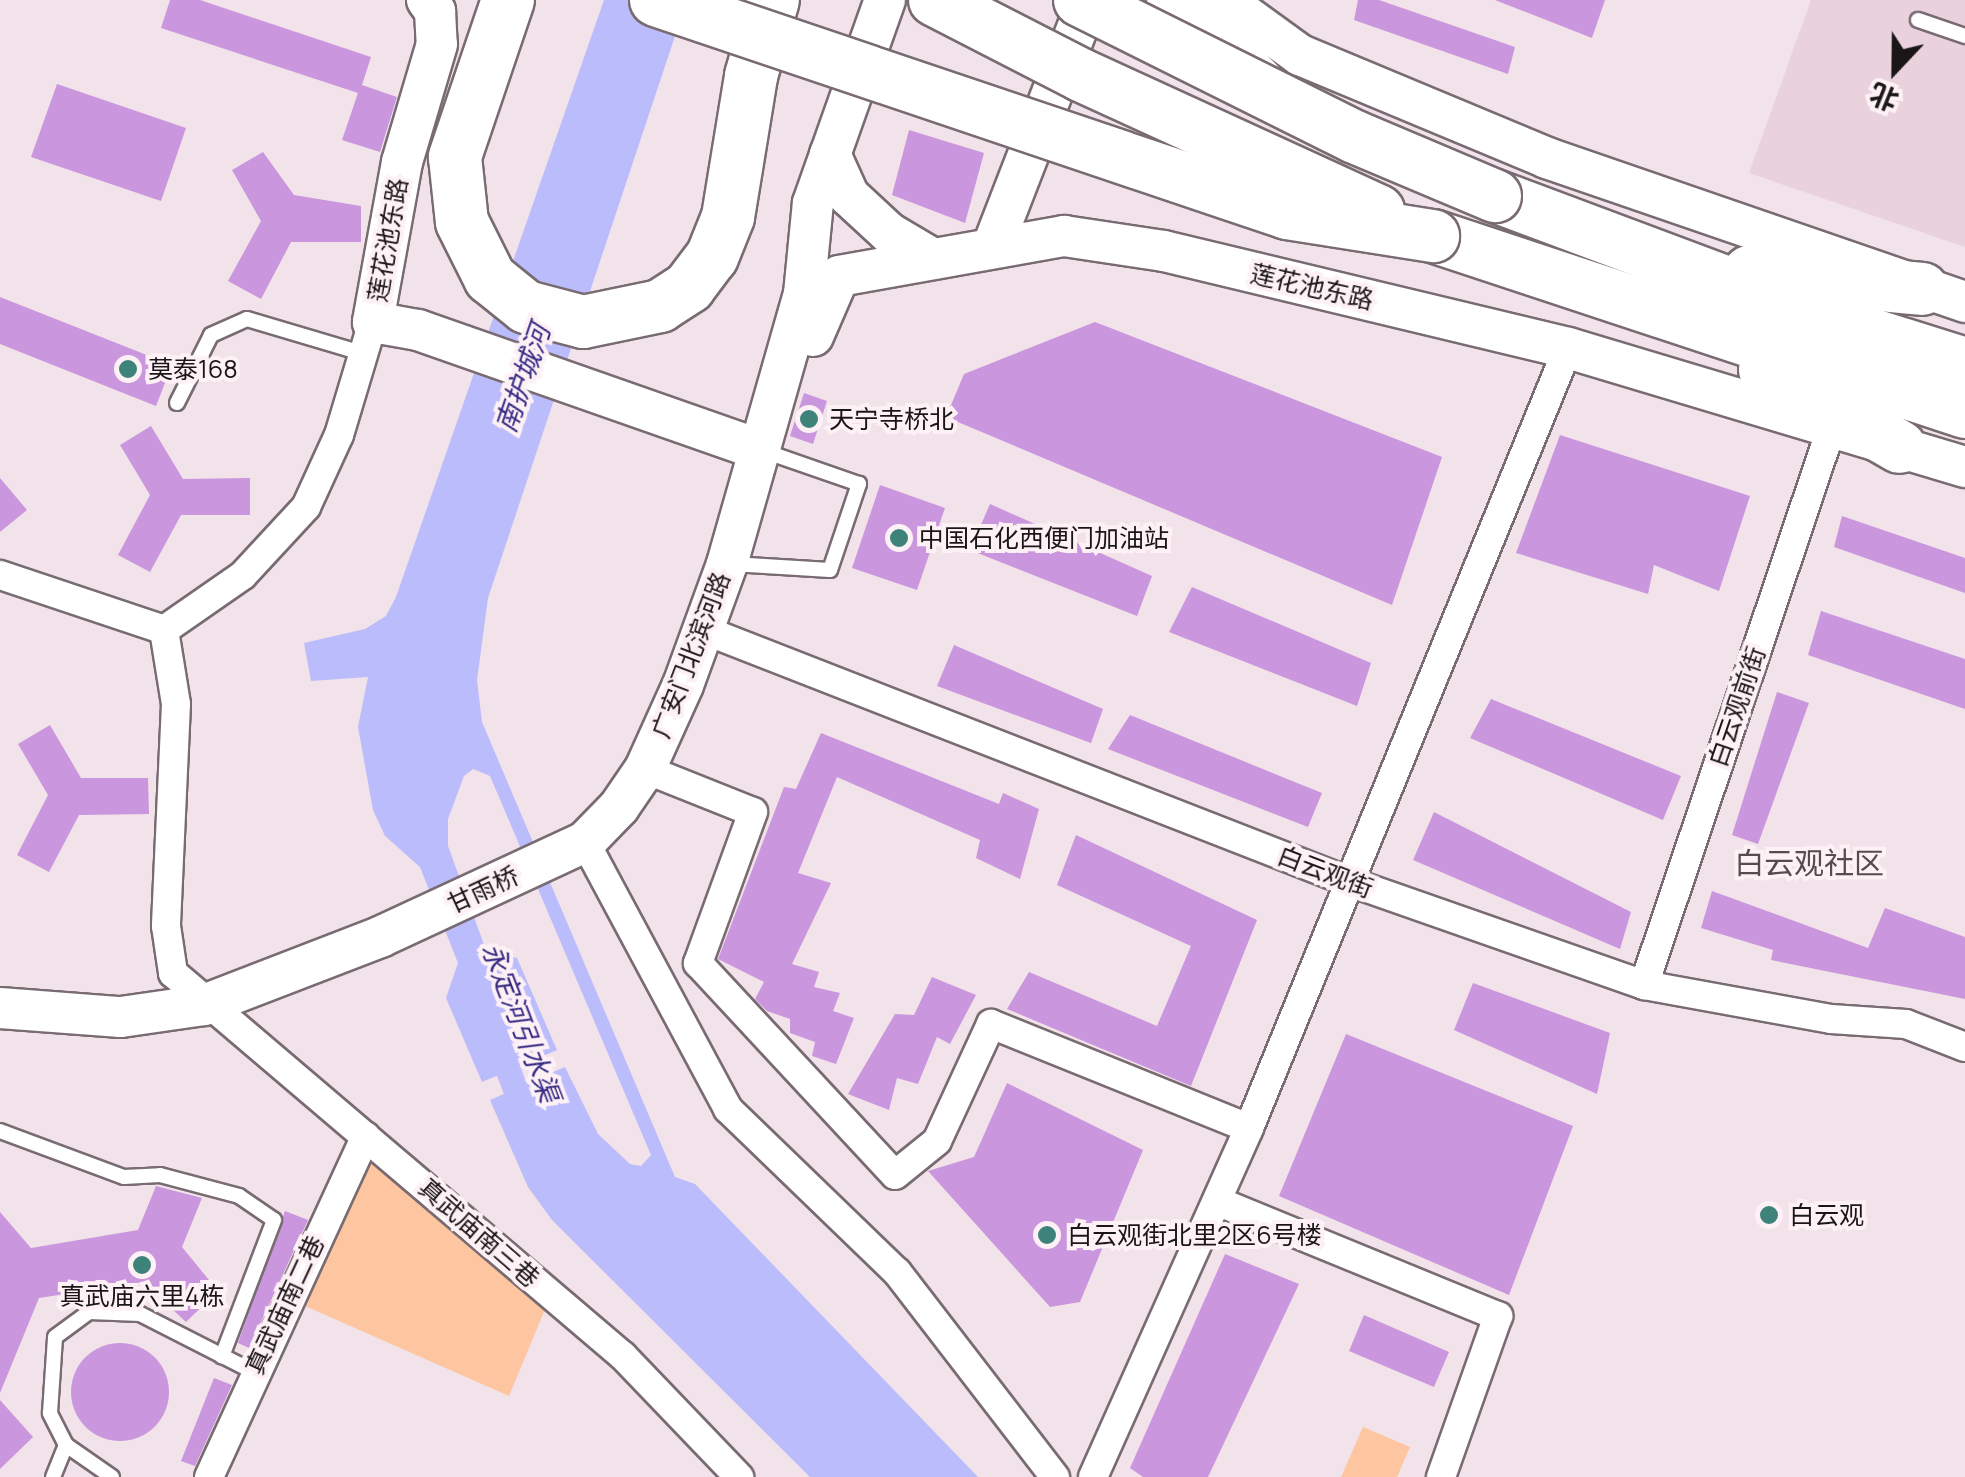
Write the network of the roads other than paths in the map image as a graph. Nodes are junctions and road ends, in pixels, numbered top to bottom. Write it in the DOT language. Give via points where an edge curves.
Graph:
graph roads {
  1 [pos="428,0"];
  2 [pos="508,0"];
  3 [pos="656,0"];
  4 [pos="772,0"];
  5 [pos="885,0"];
  6 [pos="935,0"];
  7 [pos="1080,0"];
  8 [pos="1088,0"];
  9 [pos="1173,0"];
  10 [pos="1224,0"];
  11 [pos="1918,20"];
  12 [pos="1965,36"];
  13 [pos="1266,92"];
  14 [pos="830,154"];
  15 [pos="1455,244"];
  16 [pos="992,248"];
  17 [pos="933,259"];
  18 [pos="1684,265"];
  19 [pos="1944,295"];
  20 [pos="1673,318"];
  21 [pos="369,338"];
  22 [pos="1568,348"];
  23 [pos="1965,364"];
  24 [pos="177,403"];
  25 [pos="1965,412"];
  26 [pos="1831,429"];
  27 [pos="1900,448"];
  28 [pos="757,449"];
  29 [pos="1965,467"];
  30 [pos="727,564"];
  31 [pos="0,576"];
  32 [pos="164,630"];
  33 [pos="704,630"];
  34 [pos="645,769"];
  35 [pos="586,842"];
  36 [pos="1350,882"];
  37 [pos="1644,985"];
  38 [pos="204,1005"];
  39 [pos="2,1013"];
  40 [pos="1965,1047"];
  41 [pos="1249,1128"];
  42 [pos="0,1130"];
  43 [pos="366,1136"];
  44 [pos="1217,1201"];
  45 [pos="222,1356"];
  46 [pos="254,1372"];
  47 [pos="66,1445"];
  48 [pos="52,1477"];
  49 [pos="112,1477"];
  50 [pos="209,1477"];
  51 [pos="739,1477"];
  52 [pos="1055,1477"];
  53 [pos="1093,1477"];
  54 [pos="1441,1477"];
  1 -- 21 [label="street, 莲花池东路" via="436,11 437,44 402,162"];
  2 -- 4 [label="highway" via="455,157 462,222 490,278 526,306 583,322 660,306 689,287 712,257 728,217 751,76"];
  3 -- 15 [label="highway, bridge" via="1286,213"];
  5 -- 14 [label="street"];
  6 -- 15 [label="highway, bridge" via="1081,75"];
  7 -- 13 [label="highway, bridge"];
  8 -- 16 [label="street"];
  9 -- 13 [label="highway"];
  10 -- 19 [label="street" via="1300,55 1547,158"];
  11 -- 12 [label="lane"];
  13 -- 18 [label="highway, bridge" via="1495,196"];
  14 -- 17 [label="street" via="848,196 889,233"];
  14 -- 28 [label="street" via="813,203 804,294"];
  15 -- 20 [label="highway"];
  16 -- 17 [label="street, 莲花池东路"];
  16 -- 22 [label="street, 莲花池东路" via="1064,236 1164,251"];
  17 -- 28 [label="street, 莲花池东路" via="838,276 822,304 781,428"];
  18 -- 19 [label="highway"];
  18 -- 23 [label="highway"];
  20 -- 25 [label="highway"];
  20 -- 27 [label="highway"];
  21 -- 24 [label="lane" via="247,319 211,335"];
  21 -- 28 [label="street, 莲花池东路" via="418,330"];
  21 -- 32 [label="street" via="339,435 306,508 243,575"];
  22 -- 26 [label="street, 莲花池东路"];
  22 -- 36 [label="street"];
  26 -- 27 [label="street, 莲花池东路"];
  26 -- 37 [label="street, 白云观前街"];
  27 -- 29 [label="street, 莲花池东路"];
  28 -- 30 [label="street, 广安门北滨河路"];
  28 -- 30 [label="lane" via="859,484 830,570"];
  30 -- 33 [label="street, 广安门北滨河路"];
  31 -- 32 [label="street"];
  32 -- 38 [label="street, 真武庙南三巷" via="176,704 166,926 173,973"];
  33 -- 34 [label="street, 广安门北滨河路"];
  33 -- 36 [label="street, 白云观街"];
  34 -- 35 [label="street, 广安门北滨河路"];
  34 -- 41 [label="street" via="753,812 698,963 896,1175 937,1141 991,1024"];
  35 -- 38 [label="street, 甘雨桥" via="380,938"];
  35 -- 52 [label="street" via="728,1109 897,1272"];
  36 -- 37 [label="street, 白云观街"];
  36 -- 41 [label="street"];
  37 -- 40 [label="street, 白云观街" via="1830,1019 1906,1024"];
  38 -- 39 [label="street" via="121,1017"];
  38 -- 43 [label="street, 真武庙南三巷" via="244,1030"];
  41 -- 44 [label="street"];
  42 -- 45 [label="lane" via="124,1177 160,1174 239,1196 274,1220"];
  43 -- 46 [label="street, 真武庙南二巷"];
  43 -- 51 [label="street, 真武庙南三巷" via="623,1356"];
  44 -- 53 [label="street"];
  44 -- 54 [label="street" via="1498,1316"];
  45 -- 46 [label="lane"];
  45 -- 47 [label="lane" via="140,1314 89,1312 54,1337 50,1413"];
  46 -- 50 [label="street, 真武庙南二巷"];
  47 -- 48 [label="lane"];
  47 -- 49 [label="lane"];
}
